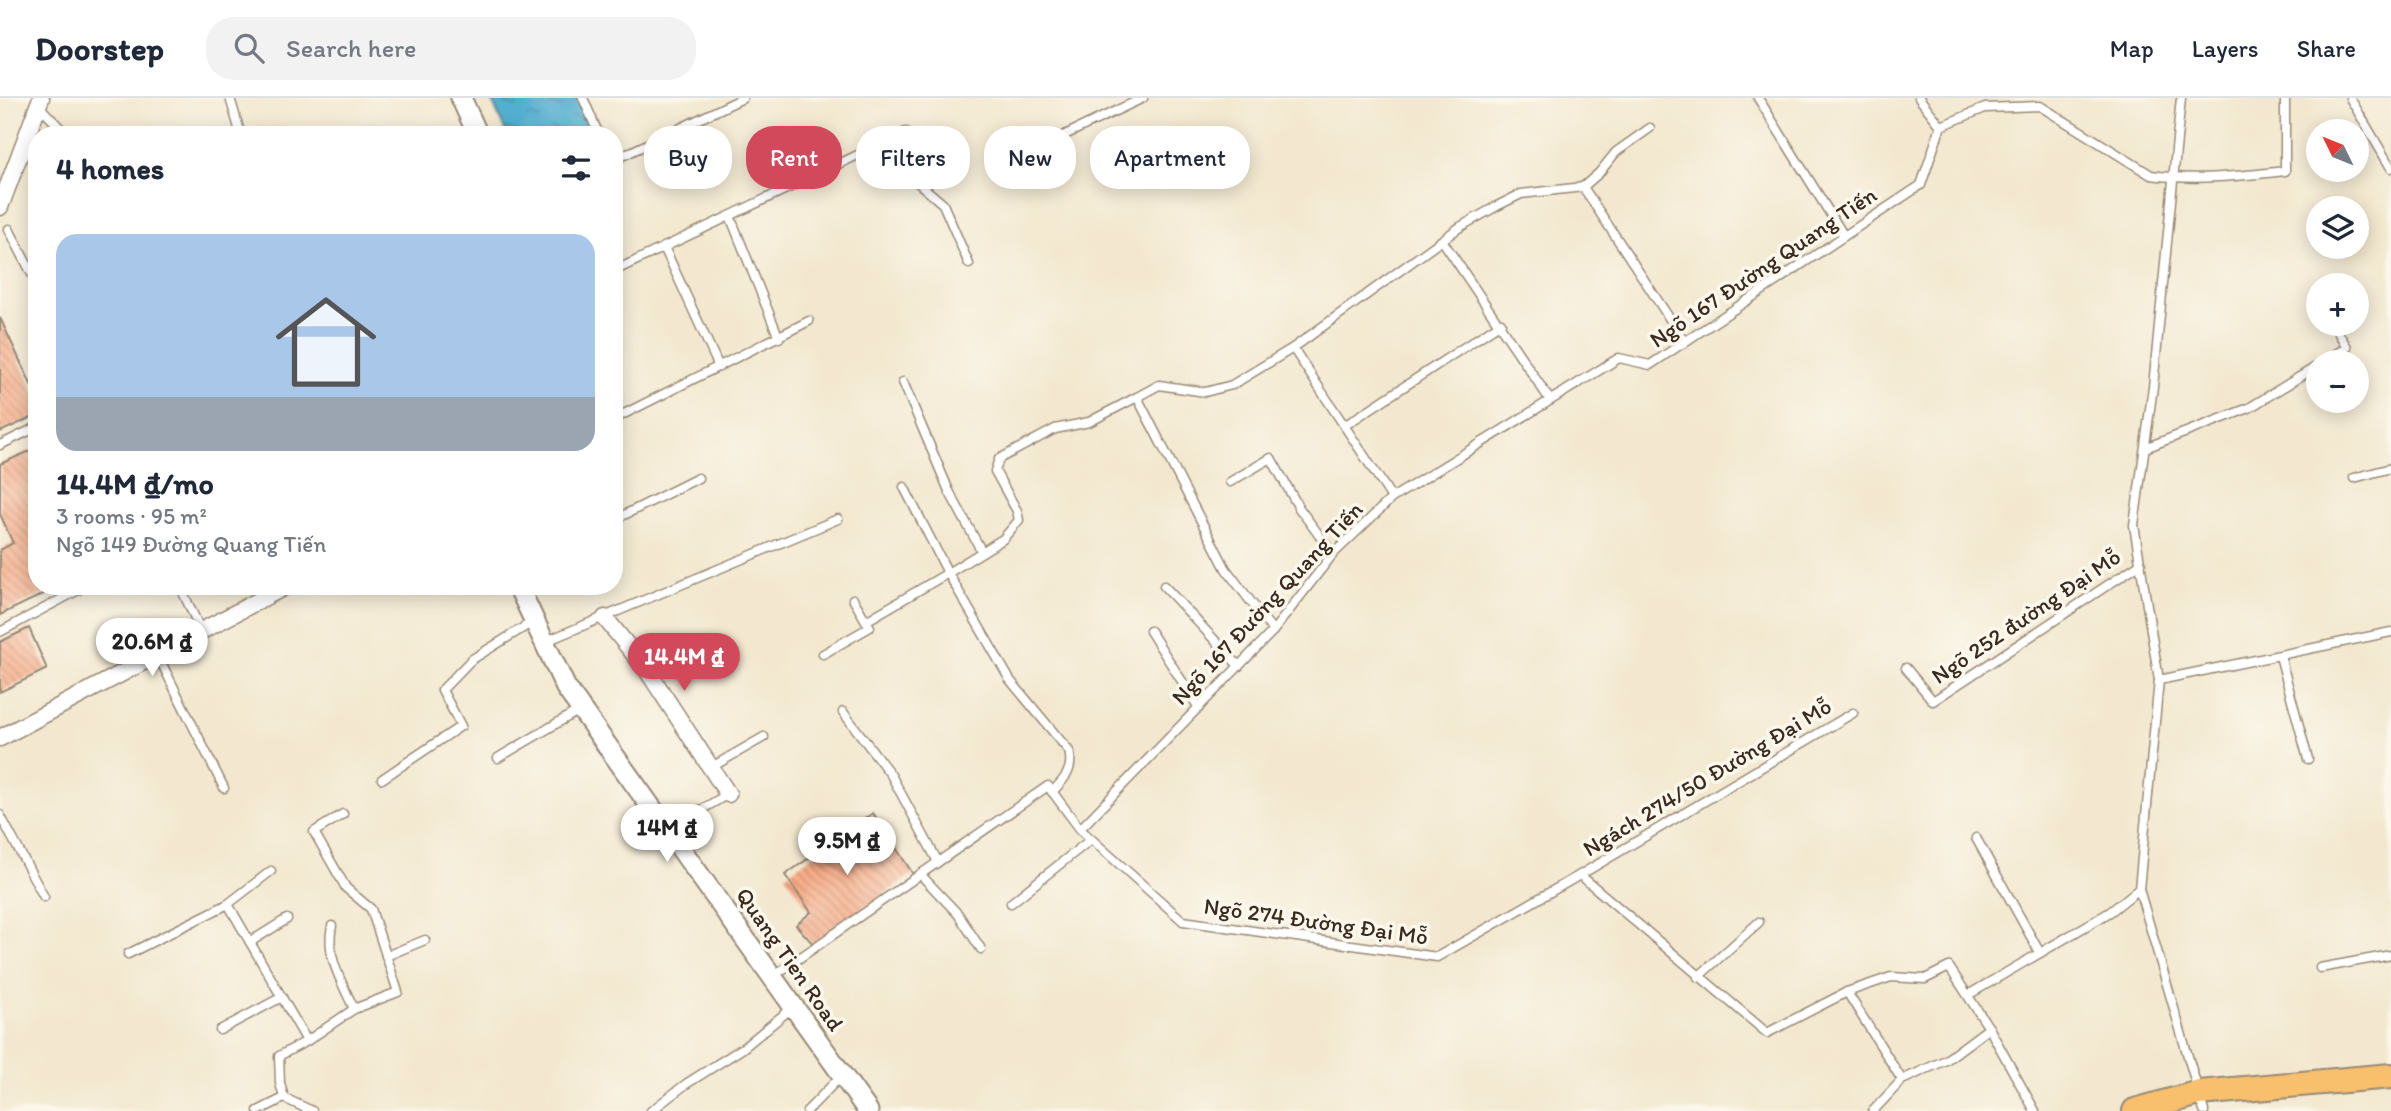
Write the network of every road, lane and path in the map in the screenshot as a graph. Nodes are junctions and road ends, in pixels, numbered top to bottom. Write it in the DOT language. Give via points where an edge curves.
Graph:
graph roads {
  1 [pos="230,98"];
  2 [pos="461,98"];
  3 [pos="583,98"];
  4 [pos="743,98"];
  5 [pos="1143,98"];
  6 [pos="1758,98"];
  7 [pos="1919,98"];
  8 [pos="2180,98"];
  9 [pos="2285,98"];
  10 [pos="2350,98"];
  11 [pos="40,102"];
  12 [pos="30,126"];
  13 [pos="60,126"];
  14 [pos="239,126"];
  15 [pos="474,126"];
  16 [pos="595,126"];
  17 [pos="1941,126"];
  18 [pos="1650,128"];
  19 [pos="1076,129"];
  20 [pos="28,131"];
  21 [pos="856,155"];
  22 [pos="623,156"];
  23 [pos="2391,168"];
  24 [pos="2172,178"];
  25 [pos="1583,187"];
  26 [pos="4,188"];
  27 [pos="925,189"];
  28 [pos="0,207"];
  29 [pos="730,216"];
  30 [pos="9,229"];
  31 [pos="1844,236"];
  32 [pos="1442,240"];
  33 [pos="664,247"];
  34 [pos="968,264"];
  35 [pos="28,266"];
  36 [pos="623,267"];
  37 [pos="809,321"];
  38 [pos="1501,323"];
  39 [pos="2340,336"];
  40 [pos="779,338"];
  41 [pos="1685,342"];
  42 [pos="1293,348"];
  43 [pos="2342,350"];
  44 [pos="719,367"];
  45 [pos="2306,372"];
  46 [pos="903,382"];
  47 [pos="1137,397"];
  48 [pos="1550,400"];
  49 [pos="623,415"];
  50 [pos="1343,426"];
  51 [pos="28,431"];
  52 [pos="0,445"];
  53 [pos="2145,448"];
  54 [pos="2391,468"];
  55 [pos="698,478"];
  56 [pos="2354,478"];
  57 [pos="1230,482"];
  58 [pos="904,487"];
  59 [pos="1392,498"];
  60 [pos="623,516"];
  61 [pos="838,519"];
  62 [pos="982,552"];
  63 [pos="1333,554"];
  64 [pos="2141,563"];
  65 [pos="948,573"];
  66 [pos="1164,586"];
  67 [pos="69,595"];
  68 [pos="184,595"];
  69 [pos="269,595"];
  70 [pos="522,595"];
  71 [pos="853,599"];
  72 [pos="605,618"];
  73 [pos="534,621"];
  74 [pos="866,621"];
  75 [pos="201,631"];
  76 [pos="1150,631"];
  77 [pos="1273,631"];
  78 [pos="0,632"];
  79 [pos="2391,632"];
  80 [pos="544,642"];
  81 [pos="157,654"];
  82 [pos="822,654"];
  83 [pos="2280,656"];
  84 [pos="1239,666"];
  85 [pos="1906,668"];
  86 [pos="2159,680"];
  87 [pos="1199,708"];
  88 [pos="581,709"];
  89 [pos="843,712"];
  90 [pos="1853,713"];
  91 [pos="0,737"];
  92 [pos="764,737"];
  93 [pos="498,758"];
  94 [pos="2308,759"];
  95 [pos="710,768"];
  96 [pos="382,779"];
  97 [pos="224,788"];
  98 [pos="1052,792"];
  99 [pos="728,794"];
  100 [pos="343,814"];
  101 [pos="0,815"];
  102 [pos="1080,829"];
  103 [pos="667,830"];
  104 [pos="1976,838"];
  105 [pos="1090,840"];
  106 [pos="939,862"];
  107 [pos="271,870"];
  108 [pos="920,874"];
  109 [pos="1580,875"];
  110 [pos="2139,890"];
  111 [pos="44,897"];
  112 [pos="1011,903"];
  113 [pos="228,904"];
  114 [pos="287,919"];
  115 [pos="1759,922"];
  116 [pos="332,926"];
  117 [pos="425,940"];
  118 [pos="250,942"];
  119 [pos="981,949"];
  120 [pos="2040,953"];
  121 [pos="128,954"];
  122 [pos="2391,955"];
  123 [pos="386,956"];
  124 [pos="2319,968"];
  125 [pos="772,977"];
  126 [pos="1698,977"];
  127 [pos="1847,992"];
  128 [pos="1968,995"];
  129 [pos="282,997"];
  130 [pos="793,1007"];
  131 [pos="354,1009"];
  132 [pos="1989,1028"];
  133 [pos="220,1030"];
  134 [pos="307,1041"];
  135 [pos="842,1075"];
  136 [pos="2391,1076"];
  137 [pos="1902,1080"];
  138 [pos="284,1098"];
  139 [pos="2201,1102"];
  140 [pos="258,1111"];
  141 [pos="312,1111"];
  142 [pos="651,1111"];
  143 [pos="807,1111"];
  144 [pos="868,1111"];
  145 [pos="1873,1111"];
  146 [pos="2035,1111"];
  147 [pos="2135,1111"];
  1 -- 14 [label="lane"];
  2 -- 15 [label="street"];
  3 -- 16 [label="lane"];
  4 -- 22 [label="lane"];
  5 -- 19 [label="lane"];
  6 -- 31 [label="lane"];
  7 -- 17 [label="lane"];
  8 -- 24 [label="lane, Ngõ 252 đường Đại Mỗ"];
  9 -- 24 [label="lane" via="2285,171"];
  10 -- 23 [label="lane"];
  11 -- 12 [label="street"];
  11 -- 13 [label="lane"];
  17 -- 24 [label="lane" via="1985,108 2040,106 2151,175"];
  17 -- 31 [label="lane, Ngõ 167 Đường Quang Tiến" via="1921,185"];
  18 -- 25 [label="lane" via="1616,152"];
  20 -- 26 [label="street"];
  21 -- 29 [label="lane"];
  24 -- 53 [label="lane, Ngõ 252 đường Đại Mỗ"];
  25 -- 32 [label="lane" via="1521,194"];
  25 -- 41 [label="lane"];
  26 -- 28 [label="street"];
  27 -- 34 [label="lane" via="943,204"];
  29 -- 33 [label="lane"];
  29 -- 40 [label="lane"];
  30 -- 35 [label="lane"];
  31 -- 41 [label="lane, Ngõ 167 Đường Quang Tiến"];
  32 -- 38 [label="lane"];
  32 -- 42 [label="lane"];
  33 -- 36 [label="lane"];
  33 -- 44 [label="lane"];
  37 -- 40 [label="lane"];
  38 -- 48 [label="lane"];
  38 -- 50 [label="lane"];
  39 -- 43 [label="lane" via="2347,347"];
  40 -- 44 [label="lane"];
  41 -- 48 [label="lane, Ngõ 167 Đường Quang Tiến" via="1650,365 1619,358"];
  42 -- 47 [label="lane" via="1232,384 1205,392 1159,385"];
  42 -- 50 [label="lane"];
  44 -- 49 [label="lane"];
  45 -- 53 [label="lane" via="2249,408"];
  46 -- 62 [label="lane" via="949,491"];
  47 -- 62 [label="lane" via="1089,422 1055,429 999,459 995,471 1019,520 1003,539"];
  47 -- 77 [label="lane" via="1226,569"];
  48 -- 59 [label="lane, Ngõ 167 Đường Quang Tiến"];
  50 -- 59 [label="lane"];
  51 -- 52 [label="lane"];
  53 -- 64 [label="lane, Ngõ 252 đường Đại Mỗ" via="2134,524"];
  54 -- 56 [label="lane"];
  55 -- 60 [label="lane"];
  57 -- 63 [label="lane" via="1271,458 1299,508"];
  58 -- 65 [label="lane"];
  59 -- 63 [label="lane, Ngõ 167 Đường Quang Tiến"];
  61 -- 72 [label="lane"];
  62 -- 65 [label="lane"];
  63 -- 77 [label="lane, Ngõ 167 Đường Quang Tiến"];
  64 -- 85 [label="lane, Ngõ 252 đường Đại Mỗ" via="1933,701"];
  64 -- 86 [label="lane, Ngõ 252 đường Đại Mỗ"];
  65 -- 74 [label="lane"];
  65 -- 98 [label="lane" via="1010,680 1069,751 1069,771"];
  66 -- 84 [label="lane"];
  67 -- 78 [label="lane"];
  68 -- 75 [label="lane"];
  69 -- 75 [label="street"];
  70 -- 73 [label="street, Quang Tien Road"];
  71 -- 74 [label="lane"];
  72 -- 80 [label="lane"];
  72 -- 95 [label="street" via="647,670"];
  73 -- 80 [label="street, Quang Tien Road"];
  73 -- 96 [label="lane" via="471,660 442,690 461,726"];
  74 -- 82 [label="lane" via="870,627"];
  75 -- 81 [label="street"];
  76 -- 87 [label="lane"];
  77 -- 84 [label="lane, Ngõ 167 Đường Quang Tiến"];
  79 -- 83 [label="lane"];
  80 -- 88 [label="street, Quang Tien Road"];
  81 -- 91 [label="street"];
  81 -- 97 [label="lane"];
  83 -- 86 [label="lane"];
  83 -- 94 [label="lane"];
  84 -- 87 [label="lane, Ngõ 167 Đường Quang Tiến"];
  86 -- 110 [label="lane, Ngõ 252 đường Đại Mỗ"];
  87 -- 102 [label="lane, Ngõ 167 Đường Quang Tiến"];
  88 -- 93 [label="lane"];
  88 -- 103 [label="street, Quang Tien Road"];
  89 -- 106 [label="lane" via="891,775"];
  90 -- 109 [label="lane, Ngách 274/50 Đường Đại Mỗ"];
  92 -- 95 [label="lane"];
  95 -- 99 [label="street"];
  98 -- 102 [label="lane"];
  98 -- 106 [label="lane" via="1048,786"];
  99 -- 103 [label="lane"];
  100 -- 123 [label="lane" via="314,832 346,888 371,909"];
  101 -- 111 [label="lane"];
  102 -- 105 [label="lane, Ngõ 274 Đường Đại Mỗ"];
  103 -- 125 [label="street, Quang Tien Road"];
  104 -- 120 [label="lane"];
  105 -- 109 [label="lane, Ngõ 274 Đường Đại Mỗ" via="1183,921 1437,957"];
  105 -- 112 [label="lane"];
  106 -- 108 [label="lane"];
  107 -- 113 [label="lane"];
  108 -- 119 [label="lane" via="958,914"];
  108 -- 125 [label="lane"];
  109 -- 126 [label="lane"];
  110 -- 120 [label="lane"];
  110 -- 139 [label="lane, Ngõ 252 đường Đại Mỗ"];
  113 -- 118 [label="lane"];
  113 -- 121 [label="lane"];
  114 -- 118 [label="lane"];
  115 -- 126 [label="lane"];
  116 -- 131 [label="lane" via="330,949"];
  117 -- 123 [label="lane"];
  118 -- 129 [label="lane"];
  120 -- 128 [label="lane"];
  122 -- 124 [label="lane"];
  123 -- 131 [label="lane" via="398,992"];
  125 -- 130 [label="street, Quang Tien Road"];
  126 -- 127 [label="lane" via="1767,1034"];
  127 -- 128 [label="lane" via="1891,977 1925,979 1949,967"];
  127 -- 137 [label="lane"];
  128 -- 132 [label="lane"];
  129 -- 133 [label="lane"];
  129 -- 134 [label="lane"];
  130 -- 135 [label="street, Quang Tien Road"];
  130 -- 142 [label="lane" via="743,1048"];
  131 -- 134 [label="lane"];
  132 -- 137 [label="lane" via="1946,1060"];
  132 -- 146 [label="lane"];
  134 -- 138 [label="lane" via="279,1056"];
  135 -- 143 [label="lane"];
  135 -- 144 [label="street, Quang Tien Road"];
  136 -- 139 [label="main road"];
  137 -- 145 [label="lane"];
  138 -- 140 [label="lane"];
  138 -- 141 [label="lane"];
  139 -- 147 [label="main road"];
}
